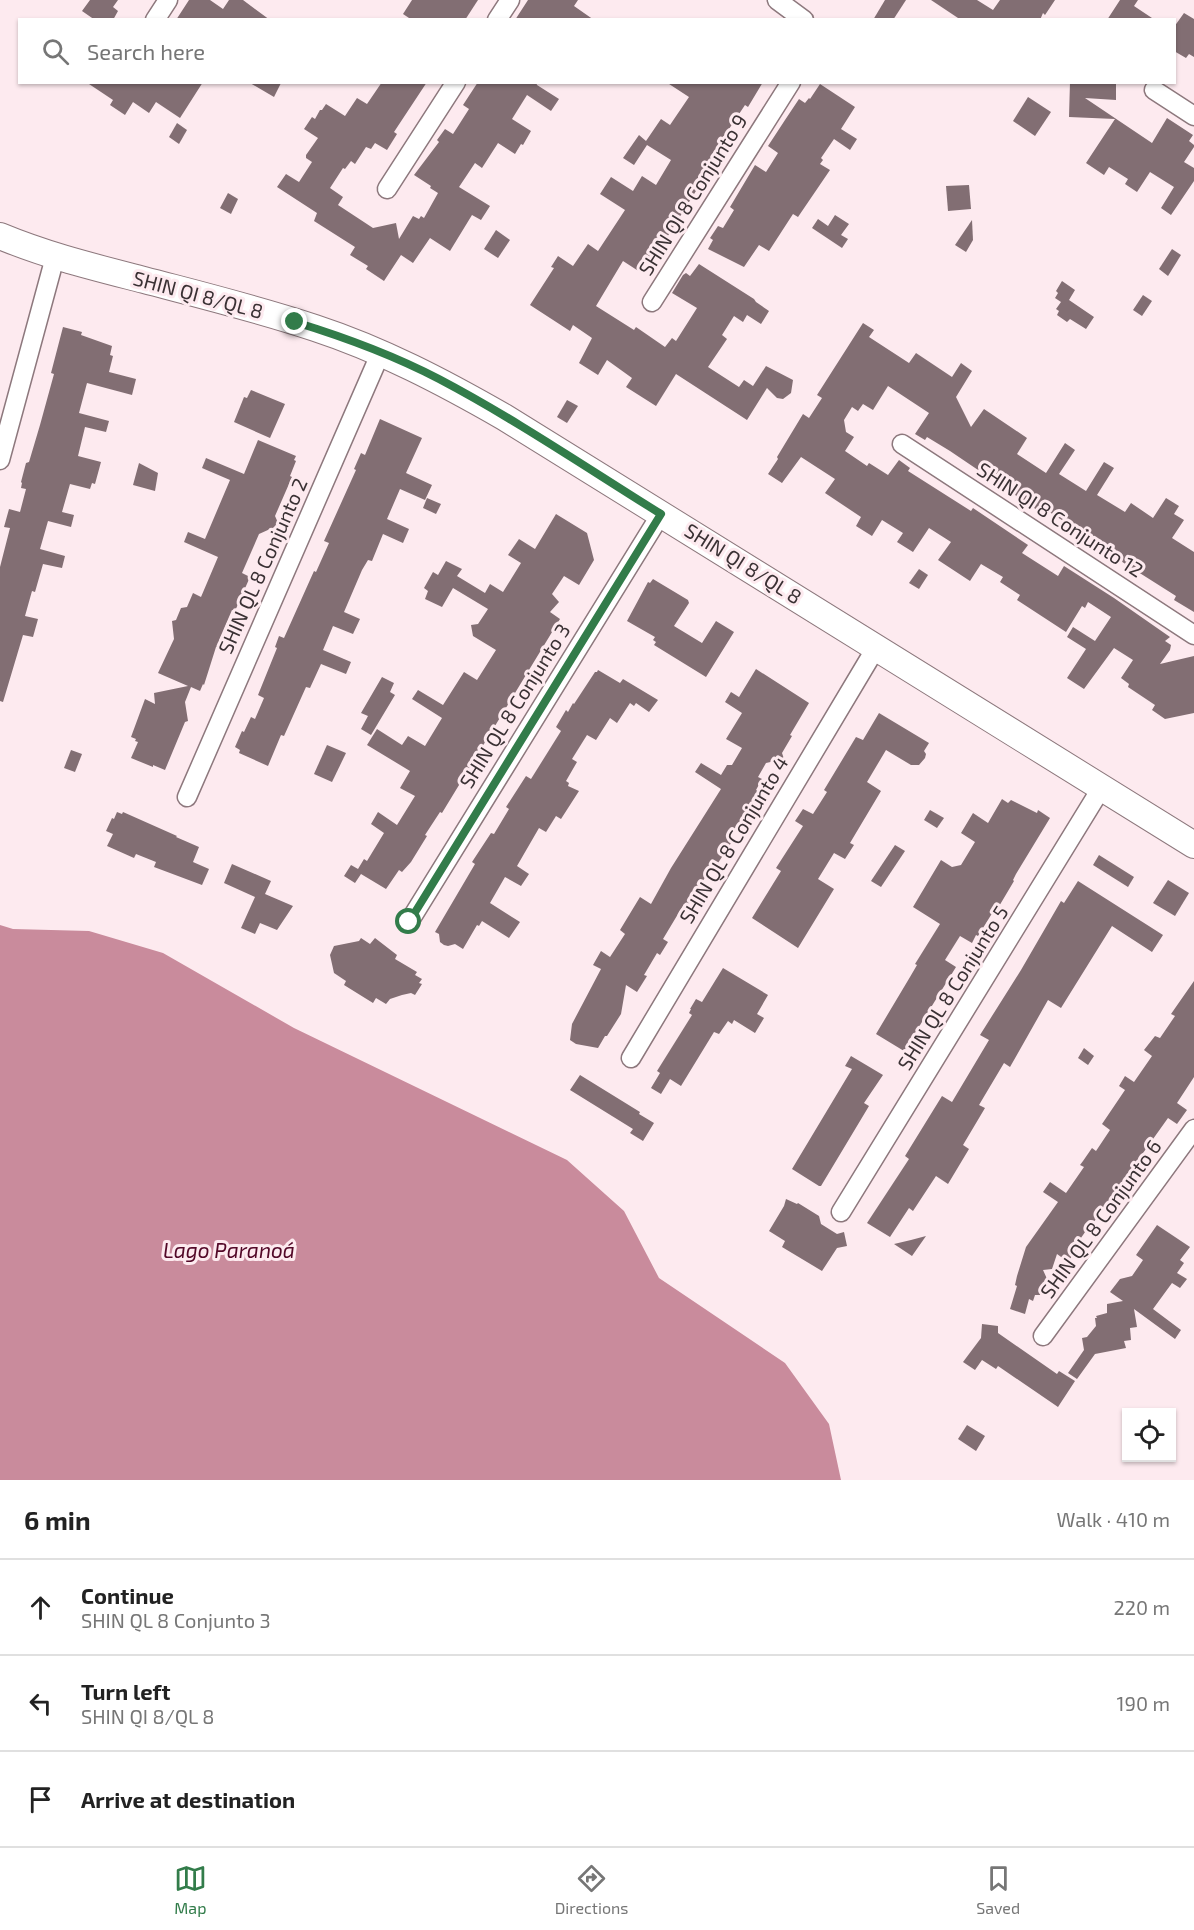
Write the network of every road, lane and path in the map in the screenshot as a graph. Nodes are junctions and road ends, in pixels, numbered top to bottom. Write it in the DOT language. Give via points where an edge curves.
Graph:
graph roads {
  1 [pos="168,0"];
  2 [pos="510,0"];
  3 [pos="777,0"];
  4 [pos="156,18"];
  5 [pos="498,18"];
  6 [pos="802,18"];
  7 [pos="455,84"];
  8 [pos="790,84"];
  9 [pos="1154,90"];
  10 [pos="1194,116"];
  11 [pos="387,189"];
  12 [pos="0,236"];
  13 [pos="55,257"];
  14 [pos="652,302"];
  15 [pos="381,352"];
  16 [pos="902,444"];
  17 [pos="0,460"];
  18 [pos="661,514"];
  19 [pos="1194,635"];
  20 [pos="877,646"];
  21 [pos="1102,787"];
  22 [pos="187,797"];
  23 [pos="1194,845"];
  24 [pos="409,922"];
  25 [pos="631,1058"];
  26 [pos="1194,1129"];
  27 [pos="841,1212"];
  28 [pos="1043,1336"];
  1 -- 4 [label="street"];
  2 -- 5 [label="street"];
  3 -- 6 [label="street"];
  7 -- 11 [label="street"];
  8 -- 14 [label="street, SHIN QI 8 Conjunto 9"];
  9 -- 10 [label="street"];
  12 -- 13 [label="street, SHIN QI 8/QL 8"];
  13 -- 15 [label="street, SHIN QI 8/QL 8" via="272,315"];
  13 -- 17 [label="street"];
  15 -- 18 [label="street, SHIN QI 8/QL 8" via="439,379"];
  15 -- 22 [label="street, SHIN QL 8 Conjunto 2"];
  16 -- 19 [label="street, SHIN QI 8 Conjunto 12"];
  18 -- 20 [label="street, SHIN QI 8/QL 8"];
  18 -- 24 [label="street, SHIN QL 8 Conjunto 3"];
  20 -- 21 [label="street, SHIN QI 8/QL 8"];
  20 -- 25 [label="street, SHIN QL 8 Conjunto 4"];
  21 -- 23 [label="street, SHIN QI 8/QL 8"];
  21 -- 27 [label="street, SHIN QL 8 Conjunto 5"];
  26 -- 28 [label="street, SHIN QL 8 Conjunto 6"];
}
